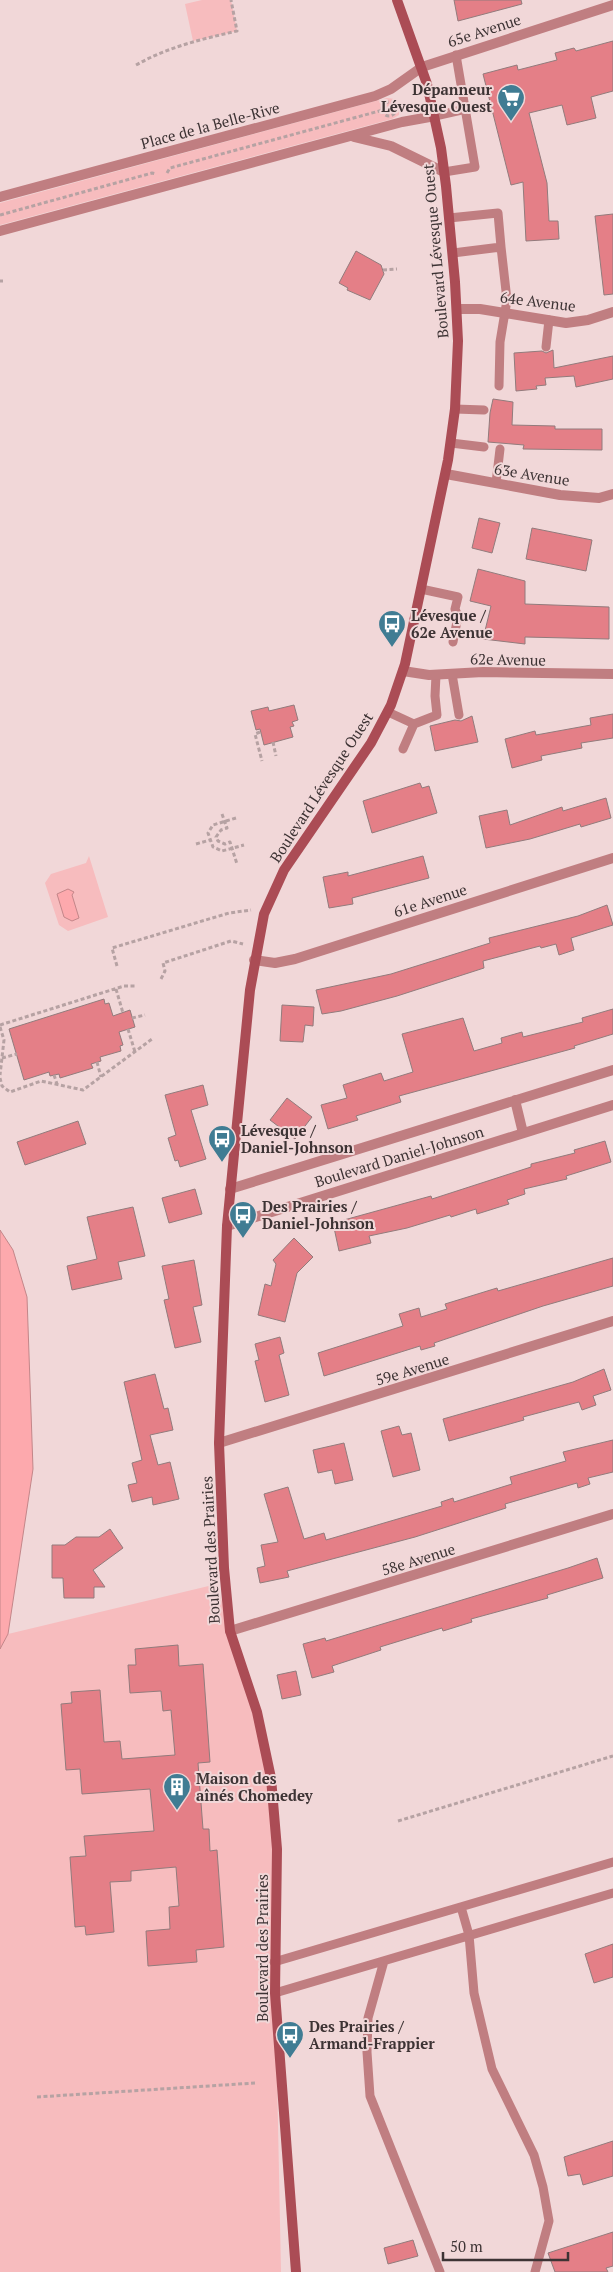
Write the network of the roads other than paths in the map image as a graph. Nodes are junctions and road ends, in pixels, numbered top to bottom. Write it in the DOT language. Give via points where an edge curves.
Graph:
graph roads {
  1 [pos="398,0"];
  2 [pos="613,4"];
  3 [pos="456,55"];
  4 [pos="422,67"];
  5 [pos="466,108"];
  6 [pos="434,116"];
  7 [pos="353,137"];
  8 [pos="444,172"];
  9 [pos="0,197"];
  10 [pos="449,218"];
  11 [pos="0,232"];
  12 [pos="501,247"];
  13 [pos="453,254"];
  14 [pos="457,309"];
  15 [pos="613,312"];
  16 [pos="506,313"];
  17 [pos="549,320"];
  18 [pos="546,347"];
  19 [pos="499,386"];
  20 [pos="455,409"];
  21 [pos="484,410"];
  22 [pos="451,443"];
  23 [pos="484,447"];
  24 [pos="500,449"];
  25 [pos="446,474"];
  26 [pos="496,483"];
  27 [pos="613,494"];
  28 [pos="421,589"];
  29 [pos="452,642"];
  30 [pos="403,671"];
  31 [pos="452,674"];
  32 [pos="613,674"];
  33 [pos="436,675"];
  34 [pos="388,712"];
  35 [pos="459,715"];
  36 [pos="414,724"];
  37 [pos="403,749"];
  38 [pos="613,858"];
  39 [pos="254,960"];
  40 [pos="243,1060"];
  41 [pos="613,1070"];
  42 [pos="515,1100"];
  43 [pos="613,1105"];
  44 [pos="523,1133"];
  45 [pos="230,1188"];
  46 [pos="227,1226"];
  47 [pos="613,1321"];
  48 [pos="219,1443"];
  49 [pos="613,1514"];
  50 [pos="230,1631"];
  51 [pos="613,1862"];
  52 [pos="613,1893"];
  53 [pos="461,1907"];
  54 [pos="469,1935"];
  55 [pos="384,1961"];
  56 [pos="274,1962"];
  57 [pos="275,1993"];
  58 [pos="296,2272"];
  59 [pos="440,2272"];
  60 [pos="536,2272"];
  1 -- 4 [label="street, Boulevard Lévesque Ouest"];
  2 -- 3 [label="street, 65e Avenue"];
  3 -- 4 [label="street, 65e Avenue"];
  3 -- 5 [label="lane"];
  4 -- 6 [label="street, Boulevard Lévesque Ouest"];
  4 -- 9 [label="street, Place de la Belle-Rive" via="375,96"];
  5 -- 6 [label="lane"];
  5 -- 8 [label="lane" via="475,167"];
  6 -- 7 [label="street"];
  6 -- 8 [label="street, Boulevard Lévesque Ouest"];
  7 -- 8 [label="street" via="391,146"];
  7 -- 11 [label="street"];
  8 -- 10 [label="street, Boulevard Lévesque Ouest"];
  10 -- 12 [label="lane" via="498,213"];
  10 -- 13 [label="street, Boulevard Lévesque Ouest"];
  12 -- 13 [label="lane"];
  12 -- 16 [label="lane" via="507,290"];
  13 -- 14 [label="street, Boulevard Lévesque Ouest"];
  14 -- 16 [label="street, 64e Avenue"];
  14 -- 20 [label="street, Boulevard Lévesque Ouest"];
  15 -- 17 [label="street, 64e Avenue" via="580,322"];
  16 -- 17 [label="street, 64e Avenue"];
  16 -- 19 [label="lane" via="500,342"];
  17 -- 18 [label="lane"];
  20 -- 21 [label="lane"];
  20 -- 22 [label="street, Boulevard Lévesque Ouest"];
  22 -- 23 [label="lane"];
  22 -- 25 [label="street, Boulevard Lévesque Ouest"];
  24 -- 26 [label="lane"];
  25 -- 26 [label="street, 63e Avenue"];
  25 -- 28 [label="street, Boulevard Lévesque Ouest"];
  26 -- 27 [label="street, 63e Avenue" via="560,495 599,498"];
  28 -- 29 [label="lane" via="458,597 455,609 458,616"];
  28 -- 30 [label="street, Boulevard Lévesque Ouest"];
  30 -- 33 [label="street, 62e Avenue"];
  30 -- 34 [label="street, Boulevard Lévesque Ouest"];
  31 -- 32 [label="street, 62e Avenue"];
  31 -- 33 [label="street, 62e Avenue"];
  31 -- 35 [label="lane"];
  33 -- 36 [label="lane" via="437,715"];
  34 -- 36 [label="lane"];
  34 -- 39 [label="street, Boulevard Lévesque Ouest" via="361,759 284,870 264,914"];
  36 -- 37 [label="lane"];
  38 -- 39 [label="street, 61e Avenue" via="295,959 275,963"];
  39 -- 40 [label="street, Boulevard Lévesque Ouest"];
  40 -- 45 [label="street, Boulevard des Prairies"];
  41 -- 42 [label="street, Boulevard Daniel-Johnson"];
  42 -- 44 [label="street"];
  42 -- 45 [label="street, Boulevard Daniel-Johnson"];
  43 -- 44 [label="street, Boulevard Daniel-Johnson"];
  44 -- 46 [label="street, Boulevard Daniel-Johnson"];
  45 -- 46 [label="street, Boulevard des Prairies"];
  46 -- 48 [label="street, Boulevard des Prairies"];
  47 -- 48 [label="street, 59e Avenue"];
  48 -- 50 [label="street, Boulevard des Prairies"];
  49 -- 50 [label="street, 58e Avenue"];
  50 -- 56 [label="street, Boulevard des Prairies" via="257,1712 271,1778 277,1849"];
  51 -- 53 [label="lane"];
  52 -- 54 [label="lane"];
  53 -- 54 [label="lane"];
  53 -- 56 [label="lane"];
  54 -- 55 [label="lane"];
  54 -- 60 [label="lane" via="474,1993 492,2069 534,2156 543,2187 549,2221"];
  55 -- 57 [label="lane"];
  55 -- 59 [label="lane" via="368,2018 370,2096"];
  56 -- 57 [label="street, Boulevard des Prairies"];
  57 -- 58 [label="street, Boulevard des Prairies"];
}
